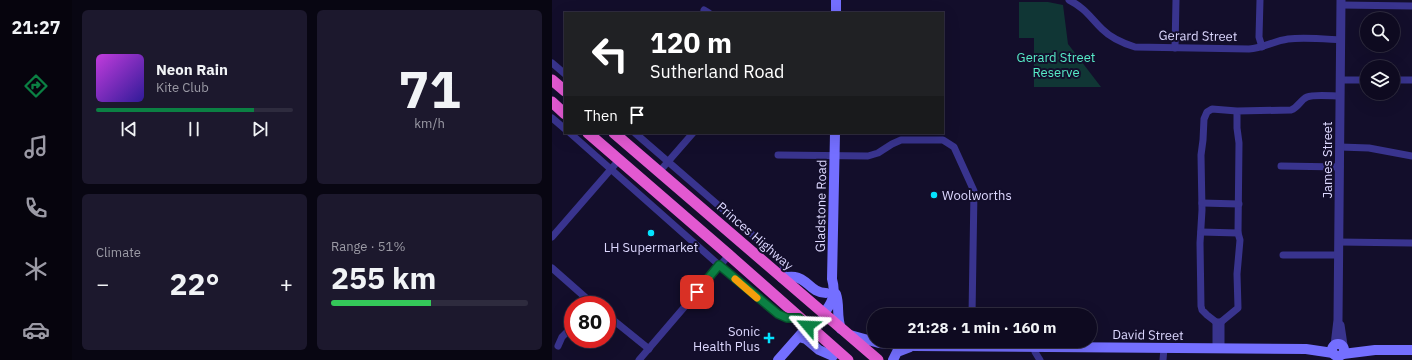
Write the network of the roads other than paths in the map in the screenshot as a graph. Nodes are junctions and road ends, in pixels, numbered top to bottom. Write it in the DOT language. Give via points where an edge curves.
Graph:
graph roads {
  1 [pos="836,0"];
  2 [pos="1069,0"];
  3 [pos="1176,0"];
  4 [pos="1260,0"];
  5 [pos="1341,3"];
  6 [pos="1412,6"];
  7 [pos="836,12"];
  8 [pos="1341,40"];
  9 [pos="1262,47"];
  10 [pos="1175,48"];
  11 [pos="552,63"];
  12 [pos="564,73"];
  13 [pos="552,80"];
  14 [pos="1340,80"];
  15 [pos="1360,80"];
  16 [pos="1400,80"];
  17 [pos="1412,80"];
  18 [pos="564,90"];
  19 [pos="1340,96"];
  20 [pos="552,102"];
  21 [pos="1237,111"];
  22 [pos="564,113"];
  23 [pos="552,118"];
  24 [pos="563,126"];
  25 [pos="571,134"];
  26 [pos="589,134"];
  27 [pos="615,134"];
  28 [pos="635,134"];
  29 [pos="692,134"];
  30 [pos="835,134"];
  31 [pos="1340,147"];
  32 [pos="778,155"];
  33 [pos="835,156"];
  34 [pos="1412,156"];
  35 [pos="619,160"];
  36 [pos="668,162"];
  37 [pos="1281,166"];
  38 [pos="1340,167"];
  39 [pos="610,169"];
  40 [pos="659,172"];
  41 [pos="1202,203"];
  42 [pos="1239,204"];
  43 [pos="1201,232"];
  44 [pos="1238,232"];
  45 [pos="552,237"];
  46 [pos="1339,242"];
  47 [pos="1412,243"];
  48 [pos="729,254"];
  49 [pos="1339,255"];
  50 [pos="1283,256"];
  51 [pos="719,265"];
  52 [pos="552,268"];
  53 [pos="782,278"];
  54 [pos="831,286"];
  55 [pos="584,296"];
  56 [pos="972,308"];
  57 [pos="820,311"];
  58 [pos="799,318"];
  59 [pos="1219,322"];
  60 [pos="616,323"];
  61 [pos="808,326"];
  62 [pos="844,332"];
  63 [pos="564,335"];
  64 [pos="799,337"];
  65 [pos="867,339"];
  66 [pos="558,346"];
  67 [pos="1097,347"];
  68 [pos="908,348"];
  69 [pos="1035,348"];
  70 [pos="1164,348"];
  71 [pos="649,349"];
  72 [pos="1219,349"];
  73 [pos="1412,350"];
  74 [pos="1338,352"];
  75 [pos="835,356"];
  76 [pos="895,359"];
  77 [pos="639,360"];
  78 [pos="778,360"];
  79 [pos="848,360"];
  80 [pos="878,360"];
  81 [pos="1040,360"];
  82 [pos="1164,360"];
  1 -- 7 [label="main road"];
  2 -- 10 [label="street, Gerard Street" via="1086,10 1103,30 1121,42 1143,48"];
  3 -- 10 [label="street"];
  4 -- 9 [label="street" via="1259,37"];
  5 -- 6 [label="street"];
  5 -- 8 [label="street, James Street"];
  8 -- 9 [label="street, Gerard Street" via="1291,39"];
  8 -- 14 [label="street, James Street"];
  9 -- 10 [label="street, Gerard Street"];
  11 -- 12 [label="street"];
  13 -- 18 [label="highway"];
  14 -- 15 [label="street"];
  14 -- 19 [label="street, James Street"];
  16 -- 17 [label="street"];
  19 -- 21 [label="street" via="1305,98 1292,110"];
  19 -- 31 [label="street, James Street"];
  20 -- 22 [label="highway"];
  21 -- 41 [label="street" via="1212,109 1205,116 1201,155"];
  21 -- 42 [label="street"];
  23 -- 24 [label="street"];
  25 -- 39 [label="street"];
  26 -- 35 [label="highway"];
  27 -- 40 [label="highway, Princes Highway"];
  28 -- 36 [label="street"];
  29 -- 36 [label="street"];
  30 -- 33 [label="main road, Gladstone Road"];
  31 -- 34 [label="street" via="1369,148"];
  31 -- 38 [label="street, James Street"];
  32 -- 33 [label="street"];
  33 -- 54 [label="main road, Gladstone Road"];
  33 -- 56 [label="street" via="871,156 901,140 943,140 954,147 974,191"];
  35 -- 39 [label="street"];
  35 -- 48 [label="highway"];
  36 -- 40 [label="street"];
  36 -- 53 [label="street" via="779,258 784,266"];
  37 -- 38 [label="street"];
  38 -- 46 [label="street, James Street"];
  39 -- 45 [label="street"];
  39 -- 51 [label="street"];
  40 -- 53 [label="highway, Princes Highway"];
  41 -- 42 [label="street"];
  41 -- 43 [label="street"];
  42 -- 44 [label="street"];
  43 -- 44 [label="street"];
  43 -- 59 [label="street" via="1202,308 1207,315"];
  44 -- 59 [label="street" via="1238,308"];
  46 -- 47 [label="street"];
  46 -- 49 [label="street, James Street"];
  48 -- 51 [label="street"];
  48 -- 58 [label="highway"];
  49 -- 50 [label="street"];
  49 -- 74 [label="street, James Street"];
  51 -- 58 [label="street" via="778,314 787,318"];
  51 -- 71 [label="street"];
  52 -- 55 [label="street"];
  53 -- 54 [label="main road" via="797,277 817,292"];
  53 -- 57 [label="highway, Princes Highway"];
  54 -- 57 [label="main road, Gladstone Road"];
  54 -- 62 [label="main road" via="838,299 837,317"];
  57 -- 61 [label="highway"];
  57 -- 62 [label="highway, Princes Highway"];
  58 -- 61 [label="highway"];
  59 -- 72 [label="street"];
  60 -- 71 [label="street"];
  61 -- 64 [label="main road"];
  61 -- 75 [label="highway"];
  62 -- 65 [label="main road, David Street"];
  62 -- 80 [label="highway, Princes Highway"];
  63 -- 66 [label="street"];
  64 -- 75 [label="main road" via="819,350"];
  64 -- 78 [label="main road"];
  67 -- 70 [label="main road, David Street"];
  68 -- 76 [label="main road" via="898,351"];
  69 -- 81 [label="street"];
  70 -- 72 [label="main road, David Street"];
  70 -- 82 [label="street"];
  71 -- 77 [label="street"];
  72 -- 74 [label="main road, David Street"];
  73 -- 74 [label="main road, David Street"];
  75 -- 79 [label="highway"];
}
